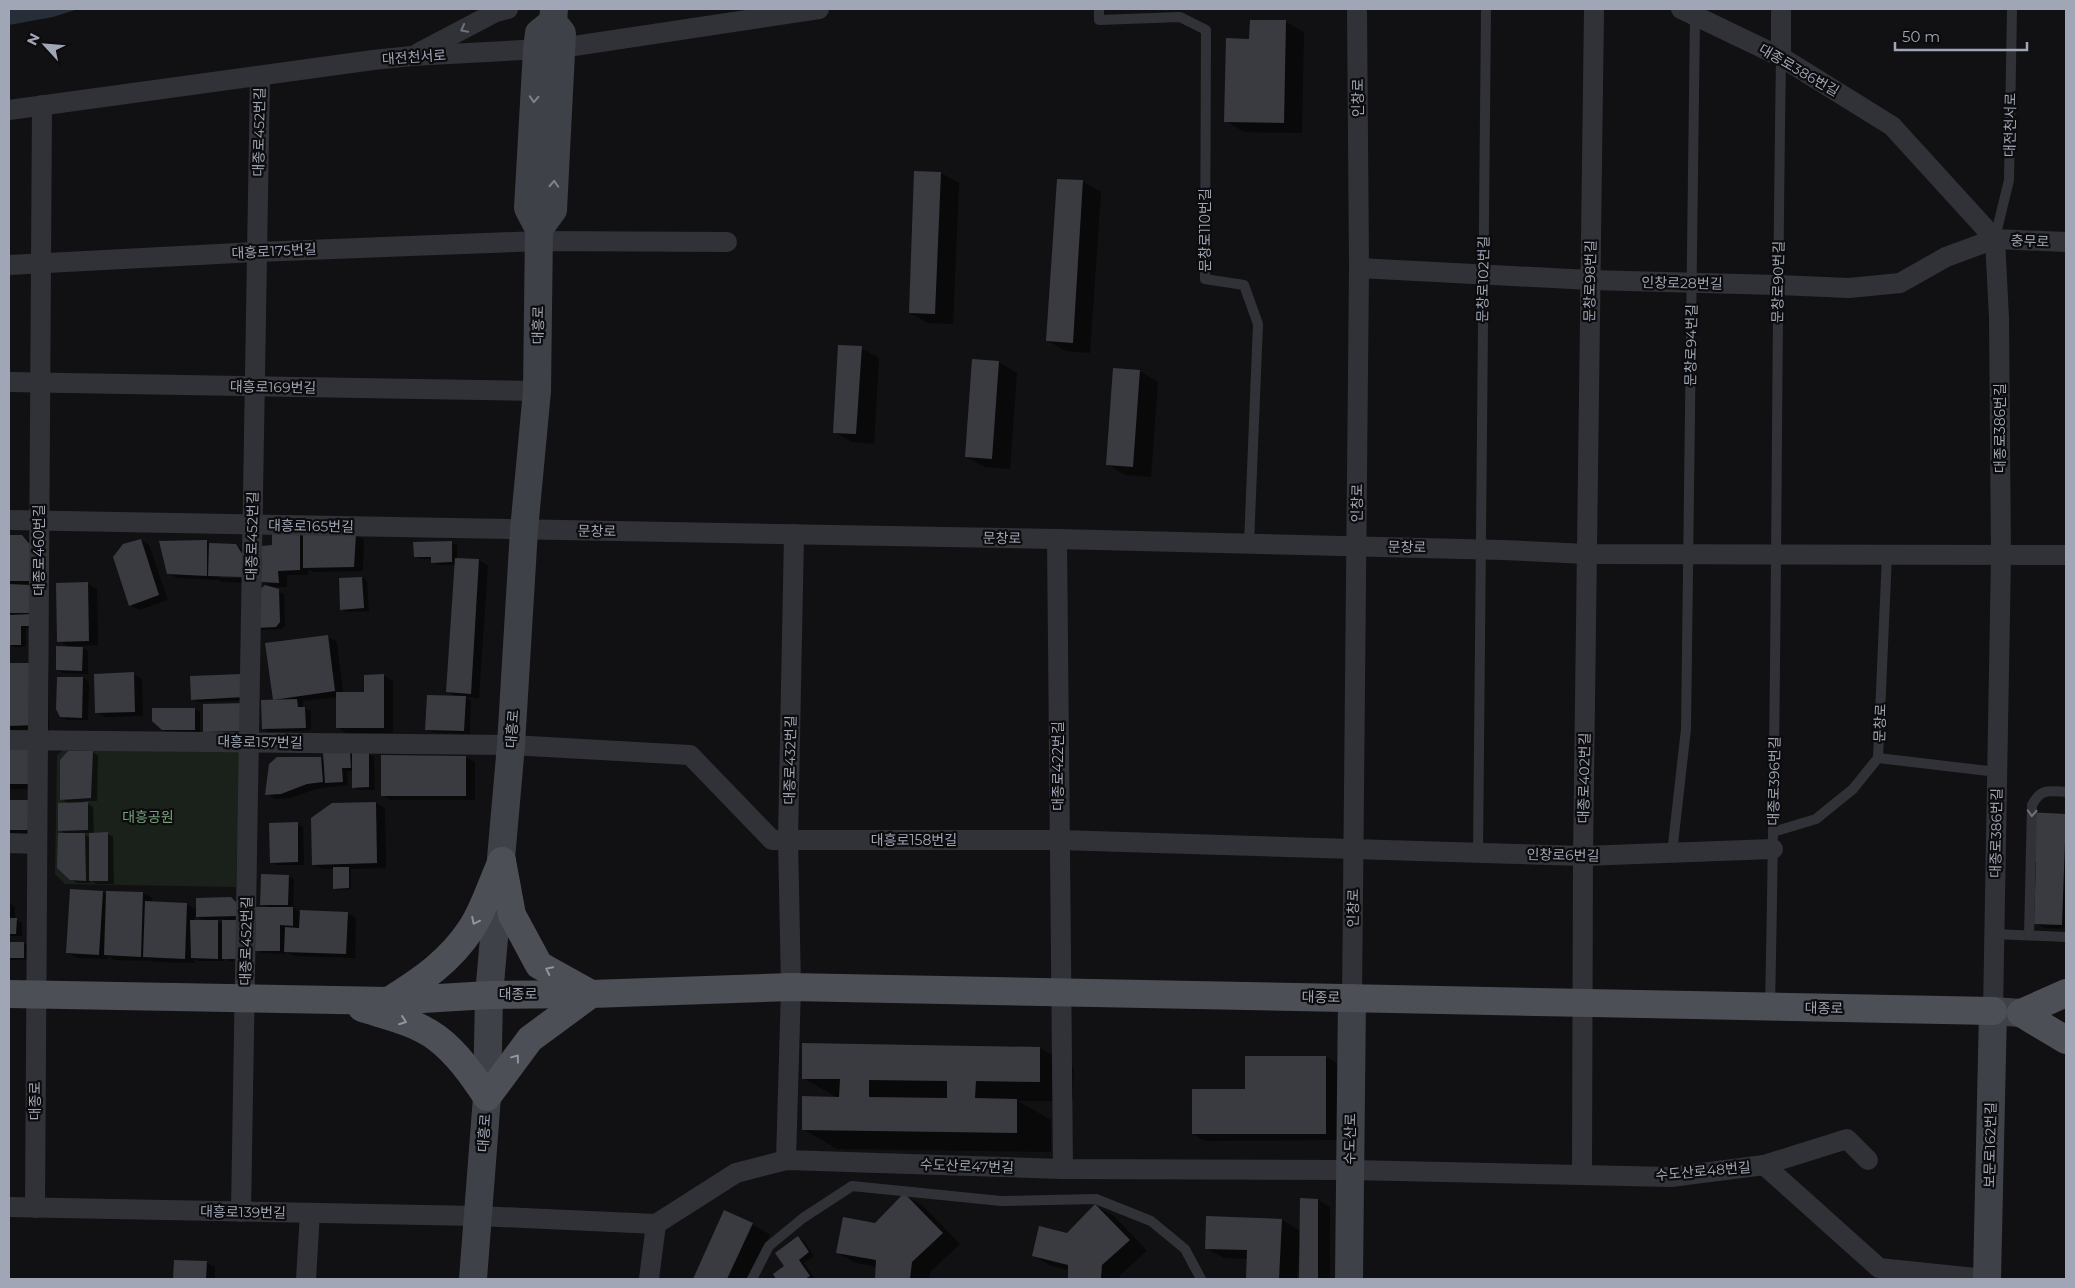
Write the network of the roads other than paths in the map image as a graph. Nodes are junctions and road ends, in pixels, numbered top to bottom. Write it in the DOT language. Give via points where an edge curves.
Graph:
graph roads {
  1 [pos="508,9"];
  2 [pos="819,9"];
  3 [pos="1098,9"];
  4 [pos="1357,9"];
  5 [pos="1486,9"];
  6 [pos="1594,9"];
  7 [pos="1781,9"];
  8 [pos="2012,9"];
  9 [pos="756,12"];
  10 [pos="1688,12"];
  11 [pos="554,16"];
  12 [pos="549,49"];
  13 [pos="412,56"];
  14 [pos="1781,57"];
  15 [pos="260,76"];
  16 [pos="42,105"];
  17 [pos="9,110"];
  18 [pos="539,235"];
  19 [pos="1995,239"];
  20 [pos="727,242"];
  21 [pos="2066,242"];
  22 [pos="257,252"];
  23 [pos="41,264"];
  24 [pos="9,265"];
  25 [pos="1359,268"];
  26 [pos="1483,275"];
  27 [pos="1590,280"];
  28 [pos="1691,283"];
  29 [pos="1777,285"];
  30 [pos="9,382"];
  31 [pos="40,383"];
  32 [pos="255,386"];
  33 [pos="537,391"];
  34 [pos="9,520"];
  35 [pos="39,520"];
  36 [pos="252,525"];
  37 [pos="524,530"];
  38 [pos="794,534"];
  39 [pos="1057,540"];
  40 [pos="1249,544"];
  41 [pos="1356,546"];
  42 [pos="1481,549"];
  43 [pos="1587,554"];
  44 [pos="1688,554"];
  45 [pos="1776,555"];
  46 [pos="1887,555"];
  47 [pos="2066,555"];
  48 [pos="2001,556"];
  49 [pos="9,740"];
  50 [pos="38,740"];
  51 [pos="249,742"];
  52 [pos="511,745"];
  53 [pos="1878,758"];
  54 [pos="1997,772"];
  55 [pos="2066,792"];
  56 [pos="788,840"];
  57 [pos="1059,840"];
  58 [pos="1773,840"];
  59 [pos="9,843"];
  60 [pos="37,844"];
  61 [pos="1353,849"];
  62 [pos="1478,853"];
  63 [pos="1672,853"];
  64 [pos="1583,856"];
  65 [pos="502,861"];
  66 [pos="1994,934"];
  67 [pos="2029,935"];
  68 [pos="2066,937"];
  69 [pos="791,987"];
  70 [pos="1060,992"];
  71 [pos="2066,993"];
  72 [pos="9,994"];
  73 [pos="36,994"];
  74 [pos="591,994"];
  75 [pos="489,995"];
  76 [pos="245,997"];
  77 [pos="1352,998"];
  78 [pos="340,1001"];
  79 [pos="389,1001"];
  80 [pos="1581,1003"];
  81 [pos="1770,1007"];
  82 [pos="1993,1011"];
  83 [pos="2021,1013"];
  84 [pos="2066,1014"];
  85 [pos="2066,1040"];
  86 [pos="487,1097"];
  87 [pos="786,1160"];
  88 [pos="1868,1160"];
  89 [pos="1764,1165"];
  90 [pos="1063,1169"];
  91 [pos="1350,1170"];
  92 [pos="1582,1174"];
  93 [pos="9,1207"];
  94 [pos="34,1208"];
  95 [pos="241,1212"];
  96 [pos="310,1213"];
  97 [pos="478,1216"];
  98 [pos="656,1224"];
  99 [pos="306,1279"];
  100 [pos="473,1279"];
  101 [pos="648,1279"];
  102 [pos="752,1279"];
  103 [pos="1201,1279"];
  104 [pos="1349,1279"];
  105 [pos="1986,1279"];
  1 -- 13 [label="street, one-way" via="496,12"];
  2 -- 9 [label="street, 대전천서로"];
  3 -- 40 [label="lane, 문창로110번길" via="1100,20 1180,17 1206,30 1205,279 1244,285 1258,324"];
  4 -- 25 [label="street, 인창로"];
  5 -- 26 [label="lane, 문창로102번길"];
  6 -- 27 [label="street, 문창로98번길"];
  7 -- 14 [label="street, 문창로90번길"];
  8 -- 19 [label="lane, 대전천서로" via="2009,180"];
  9 -- 12 [label="street, 대전천서로"];
  10 -- 14 [label="street, 대종로386번길"];
  10 -- 28 [label="lane, 문창로94번길"];
  11 -- 12 [label="main road" via="562,33"];
  12 -- 13 [label="street, 대전천서로"];
  12 -- 18 [label="main road" via="553,210"];
  13 -- 15 [label="street, 대전천서로"];
  14 -- 19 [label="street, 대종로386번길" via="1892,126"];
  14 -- 29 [label="lane, 문창로90번길"];
  15 -- 16 [label="street, 대전천서로"];
  15 -- 22 [label="street, 대종로452번길"];
  16 -- 17 [label="street, 대전천서로"];
  16 -- 23 [label="street, 대종로460번길"];
  18 -- 20 [label="street"];
  18 -- 22 [label="street, 대흥로175번길"];
  18 -- 33 [label="main road, 대흥로"];
  19 -- 21 [label="street, 충무로"];
  19 -- 29 [label="street, 인창로28번길" via="1946,258 1900,283 1849,288"];
  19 -- 48 [label="street, 대종로386번길" via="1999,318"];
  22 -- 23 [label="street, 대흥로175번길"];
  22 -- 32 [label="street, 대종로452번길"];
  23 -- 24 [label="street, 대흥로175번길"];
  23 -- 31 [label="street, 대종로460번길"];
  25 -- 26 [label="street, 인창로28번길"];
  25 -- 41 [label="street, 인창로"];
  26 -- 27 [label="street, 인창로28번길"];
  26 -- 42 [label="lane, 문창로102번길"];
  27 -- 28 [label="street, 인창로28번길"];
  27 -- 43 [label="street, 문창로98번길"];
  28 -- 29 [label="street, 인창로28번길"];
  28 -- 44 [label="lane, 문창로94번길"];
  29 -- 45 [label="lane, 문창로90번길"];
  30 -- 31 [label="street, 대흥로169번길"];
  31 -- 32 [label="street, 대흥로169번길"];
  31 -- 35 [label="street, 대종로460번길"];
  32 -- 33 [label="street, 대흥로169번길"];
  32 -- 36 [label="street, 대종로452번길"];
  33 -- 37 [label="main road, 대흥로"];
  34 -- 35 [label="street, 대흥로165번길"];
  35 -- 36 [label="street, 대흥로165번길"];
  35 -- 50 [label="street, 대종로460번길"];
  36 -- 37 [label="street, 대흥로165번길"];
  36 -- 51 [label="street, 대종로452번길"];
  37 -- 38 [label="street, 문창로"];
  37 -- 52 [label="main road, 대흥로"];
  38 -- 39 [label="street, 문창로"];
  38 -- 56 [label="street, 대종로432번길"];
  39 -- 40 [label="street, 문창로"];
  39 -- 57 [label="street, 대종로422번길"];
  40 -- 41 [label="street, 문창로"];
  41 -- 42 [label="street, 문창로"];
  41 -- 61 [label="street, 인창로"];
  42 -- 43 [label="street, 문창로"];
  42 -- 62 [label="lane"];
  43 -- 44 [label="street, 문창로"];
  43 -- 64 [label="street, 대종로402번길"];
  44 -- 45 [label="street, 문창로"];
  44 -- 63 [label="lane" via="1686,729"];
  45 -- 46 [label="street, 문창로"];
  45 -- 58 [label="lane, 대종로396번길"];
  46 -- 48 [label="street, 문창로"];
  46 -- 53 [label="lane, 문창로"];
  47 -- 48 [label="street, 문창로"];
  48 -- 54 [label="street, 대종로386번길"];
  49 -- 50 [label="street, 대흥로157번길"];
  50 -- 51 [label="street, 대흥로157번길"];
  50 -- 60 [label="street, 대종로460번길"];
  51 -- 52 [label="street, 대흥로157번길"];
  51 -- 76 [label="street, 대종로452번길"];
  52 -- 56 [label="street, 대흥로158번길" via="690,755 772,840"];
  52 -- 65 [label="main road, 대흥로"];
  53 -- 54 [label="lane"];
  53 -- 58 [label="lane, 문창로" via="1853,789 1816,819"];
  54 -- 66 [label="street, 대종로386번길"];
  55 -- 67 [label="lane, one-way" via="2047,791 2037,796 2032,805"];
  56 -- 57 [label="street, 대흥로158번길"];
  56 -- 69 [label="street, 대종로432번길"];
  57 -- 61 [label="street, 대흥로158번길"];
  57 -- 70 [label="street, 대종로422번길"];
  58 -- 63 [label="street, 인창로6번길"];
  58 -- 81 [label="lane, 대종로396번길"];
  59 -- 60 [label="street"];
  60 -- 73 [label="street, 대종로460번길"];
  61 -- 62 [label="street, 인창로6번길"];
  61 -- 77 [label="street, 인창로"];
  62 -- 64 [label="street, 인창로6번길"];
  63 -- 64 [label="street, 인창로6번길"];
  64 -- 80 [label="street, 대종로402번길"];
  74 -- 65 [label="main road, one-way" via="539,965 512,915"];
  65 -- 75 [label="main road, 대흥로"];
  65 -- 79 [label="main road, one-way" via="472,928 449,958"];
  66 -- 67 [label="lane"];
  66 -- 82 [label="street, 대종로386번길"];
  67 -- 68 [label="lane"];
  69 -- 70 [label="main road, 대종로"];
  69 -- 74 [label="main road, 대종로"];
  69 -- 87 [label="street"];
  70 -- 77 [label="main road, 대종로"];
  70 -- 90 [label="street"];
  71 -- 83 [label="main road"];
  72 -- 73 [label="main road, 대종로"];
  73 -- 76 [label="main road, 대종로"];
  73 -- 94 [label="street, 대종로"];
  74 -- 75 [label="main road, 대종로"];
  86 -- 74 [label="main road, one-way" via="530,1039"];
  75 -- 79 [label="main road, 대종로"];
  75 -- 86 [label="main road, 대흥로"];
  76 -- 78 [label="main road, 대종로"];
  76 -- 95 [label="street"];
  77 -- 80 [label="main road, 대종로"];
  77 -- 91 [label="main road, 수도산로"];
  78 -- 79 [label="main road, 대종로"];
  78 -- 86 [label="main road, one-way" via="407,1022 437,1038 471,1073"];
  80 -- 81 [label="main road, 대종로"];
  80 -- 92 [label="street"];
  81 -- 82 [label="main road, 대종로"];
  82 -- 83 [label="main road, 대종로"];
  82 -- 105 [label="main road, 보문로162번길"];
  83 -- 84 [label="main road, 대종로"];
  83 -- 85 [label="main road"];
  86 -- 97 [label="main road, 대흥로"];
  87 -- 90 [label="street, 수도산로47번길"];
  87 -- 98 [label="street, 수도산로47번길" via="736,1173"];
  88 -- 89 [label="street" via="1847,1139"];
  89 -- 92 [label="street, 수도산로48번길" via="1671,1177"];
  89 -- 105 [label="street, 수도산로48번길" via="1879,1268"];
  90 -- 91 [label="street, 수도산로47번길"];
  91 -- 92 [label="street, 수도산로48번길"];
  91 -- 104 [label="main road, 수도산로"];
  93 -- 94 [label="street, 대흥로139번길"];
  94 -- 95 [label="street, 대흥로139번길"];
  95 -- 96 [label="street, 대흥로139번길"];
  96 -- 97 [label="street, 대흥로139번길"];
  96 -- 99 [label="street"];
  97 -- 98 [label="street"];
  97 -- 100 [label="main road, 대흥로"];
  98 -- 101 [label="street"];
  102 -- 103 [label="lane" via="769,1246 803,1218 852,1186 1001,1201 1096,1199 1151,1221 1185,1249"];
}
